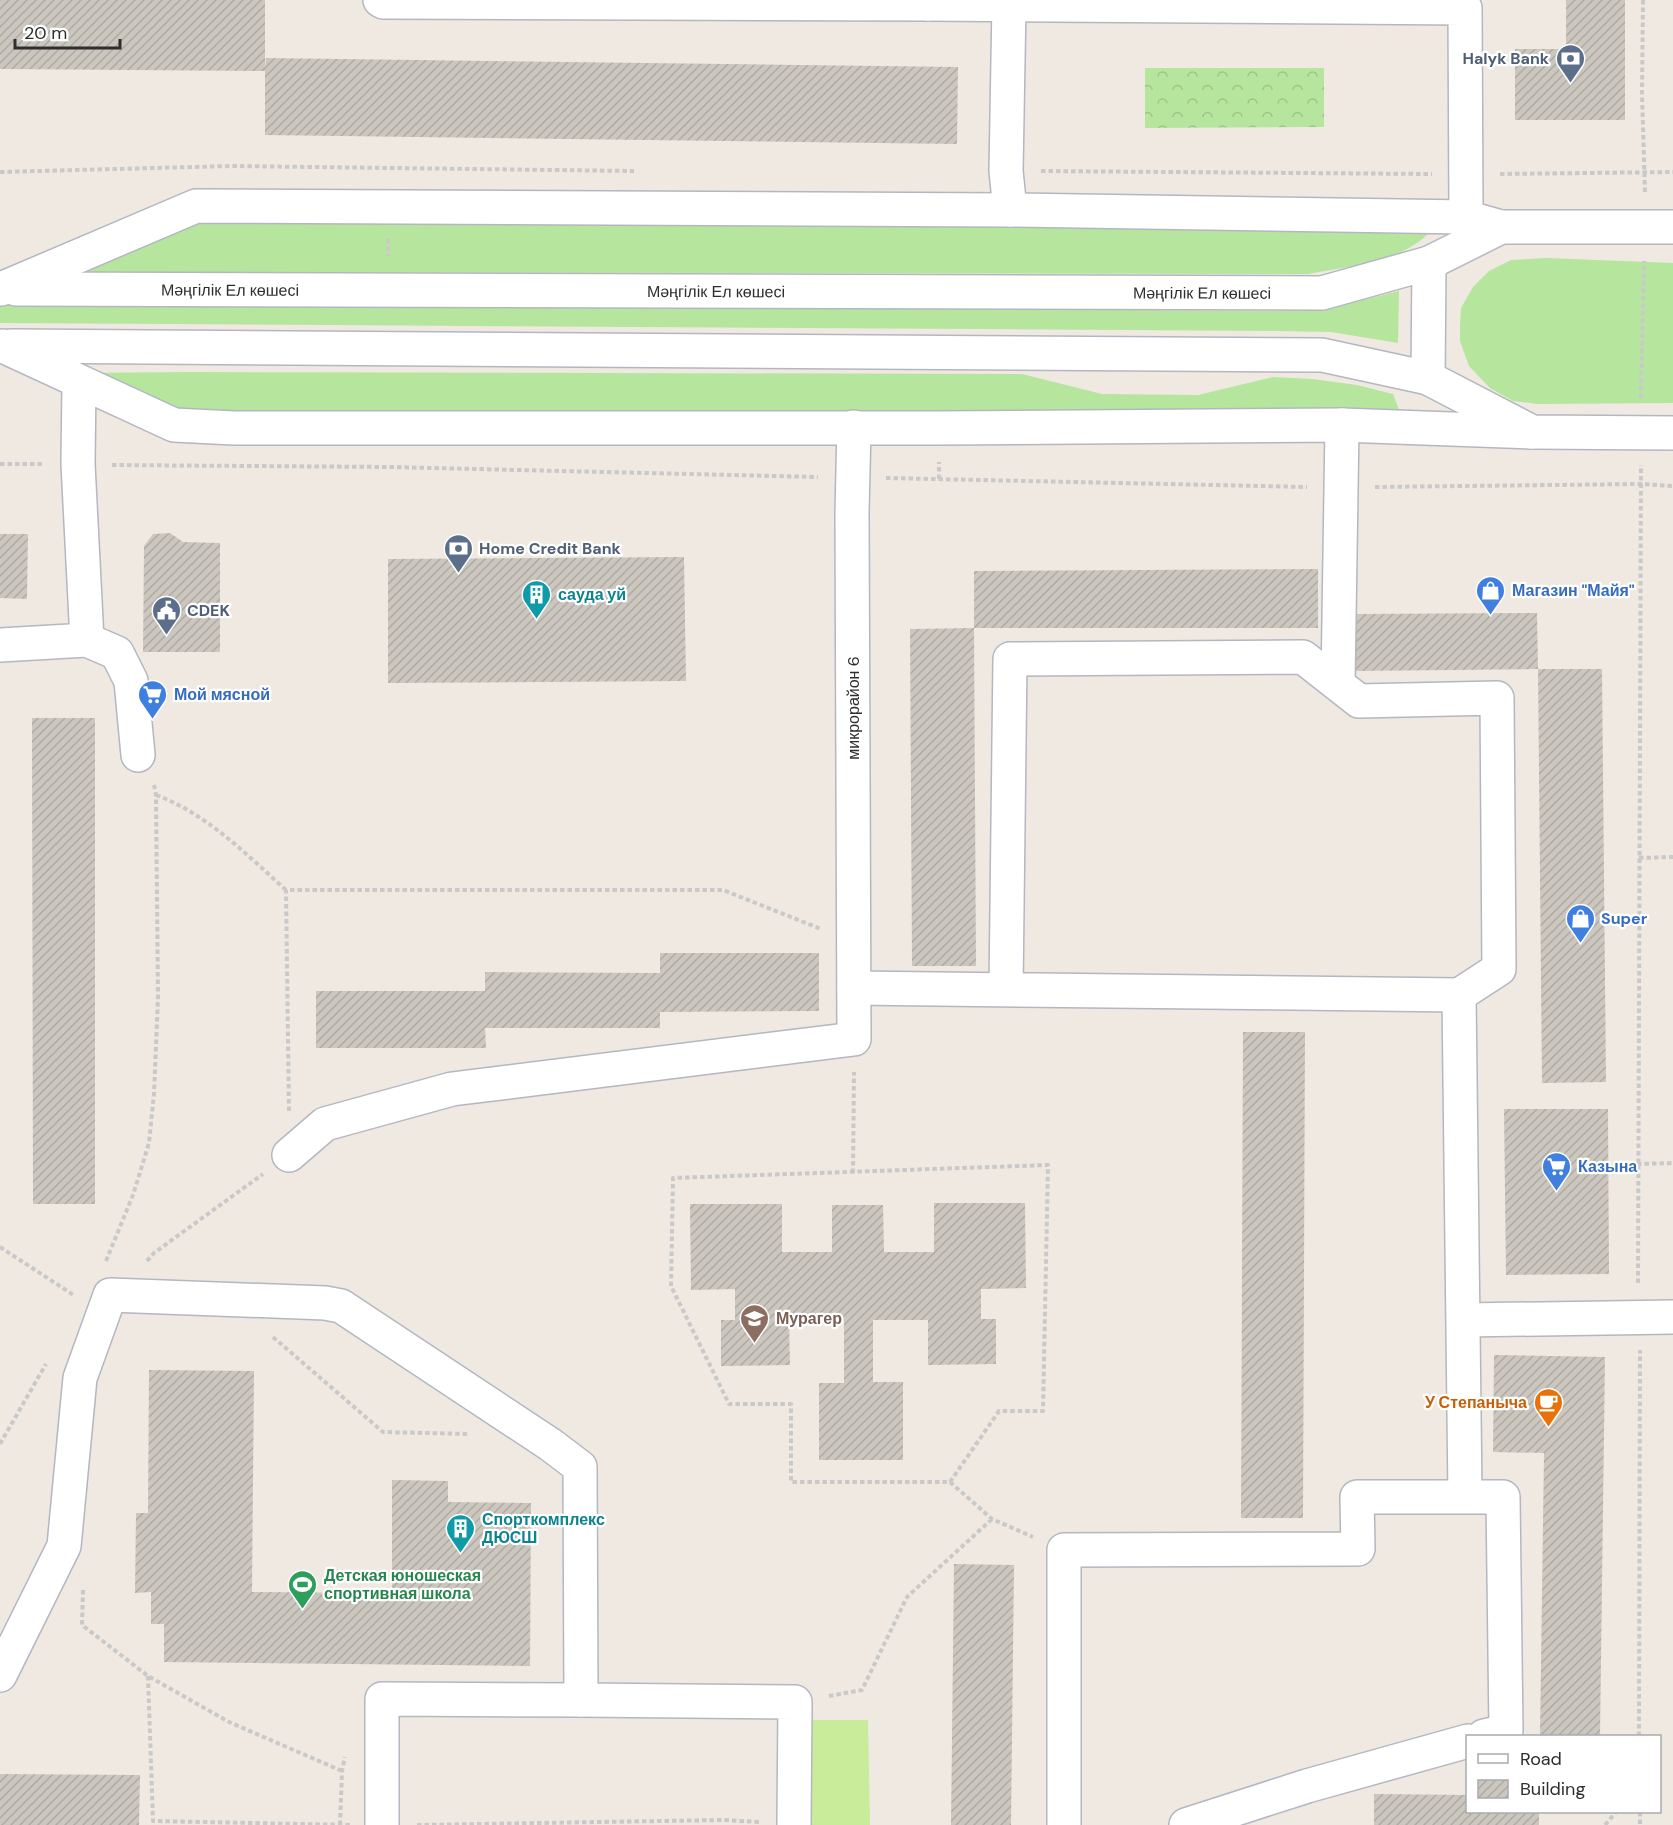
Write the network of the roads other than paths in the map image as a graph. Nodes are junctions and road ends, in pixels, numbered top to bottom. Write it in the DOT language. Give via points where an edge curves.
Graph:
graph roads {
  1 [pos="380,0"];
  2 [pos="928,2"];
  3 [pos="1009,4"];
  4 [pos="1010,210"];
  5 [pos="1466,217"];
  6 [pos="1501,227"];
  7 [pos="1659,227"];
  8 [pos="1429,264"];
  9 [pos="0,289"];
  10 [pos="1,346"];
  11 [pos="1428,378"];
  12 [pos="80,383"];
  13 [pos="1342,425"];
  14 [pos="854,427"];
  15 [pos="1532,432"];
  16 [pos="1673,433"];
  17 [pos="87,640"];
  18 [pos="0,645"];
  19 [pos="1338,684"];
  20 [pos="138,756"];
  21 [pos="854,988"];
  22 [pos="1006,990"];
  23 [pos="1459,994"];
  24 [pos="289,1155"];
  25 [pos="1673,1317"];
  26 [pos="1464,1320"];
  27 [pos="1465,1496"];
  28 [pos="0,1675"];
  29 [pos="581,1700"];
  30 [pos="1491,1735"];
  31 [pos="1466,1741"];
  32 [pos="382,1825"];
  33 [pos="794,1825"];
  34 [pos="1064,1825"];
  35 [pos="1186,1825"];
  1 -- 2 [label="street"];
  2 -- 3 [label="street"];
  3 -- 4 [label="street" via="1006,171"];
  3 -- 5 [label="street" via="1465,8"];
  4 -- 5 [label="street"];
  4 -- 9 [label="street" via="196,206"];
  5 -- 6 [label="street"];
  6 -- 7 [label="street, Мәңгілік Ел көшесі"];
  6 -- 8 [label="street, Мәңгілік Ел көшесі"];
  8 -- 9 [label="street, Мәңгілік Ел көшесі" via="1323,293"];
  8 -- 11 [label="street"];
  10 -- 11 [label="street" via="1322,355"];
  10 -- 12 [label="street"];
  11 -- 15 [label="street"];
  12 -- 14 [label="street" via="174,425"];
  12 -- 17 [label="street" via="78,464"];
  13 -- 14 [label="street"];
  13 -- 15 [label="street"];
  13 -- 19 [label="street"];
  14 -- 21 [label="street, микрорайон 6"];
  15 -- 16 [label="street"];
  17 -- 18 [label="street"];
  17 -- 20 [label="street" via="117,654 131,681"];
  19 -- 22 [label="street" via="1303,657 1010,659"];
  19 -- 23 [label="street" via="1359,701 1497,698 1499,969"];
  21 -- 22 [label="street"];
  21 -- 24 [label="street, микрорайон 6" via="854,1039 452,1089 325,1124"];
  22 -- 23 [label="street"];
  23 -- 26 [label="street"];
  25 -- 26 [label="street"];
  26 -- 27 [label="street"];
  27 -- 30 [label="street" via="1503,1497 1506,1731"];
  27 -- 34 [label="street" via="1357,1497 1358,1549 1064,1550"];
  28 -- 29 [label="street" via="64,1546 80,1378 110,1295 326,1303 341,1305 580,1467"];
  29 -- 32 [label="street" via="382,1699"];
  29 -- 33 [label="street" via="795,1702"];
  31 -- 35 [label="street"];
}
